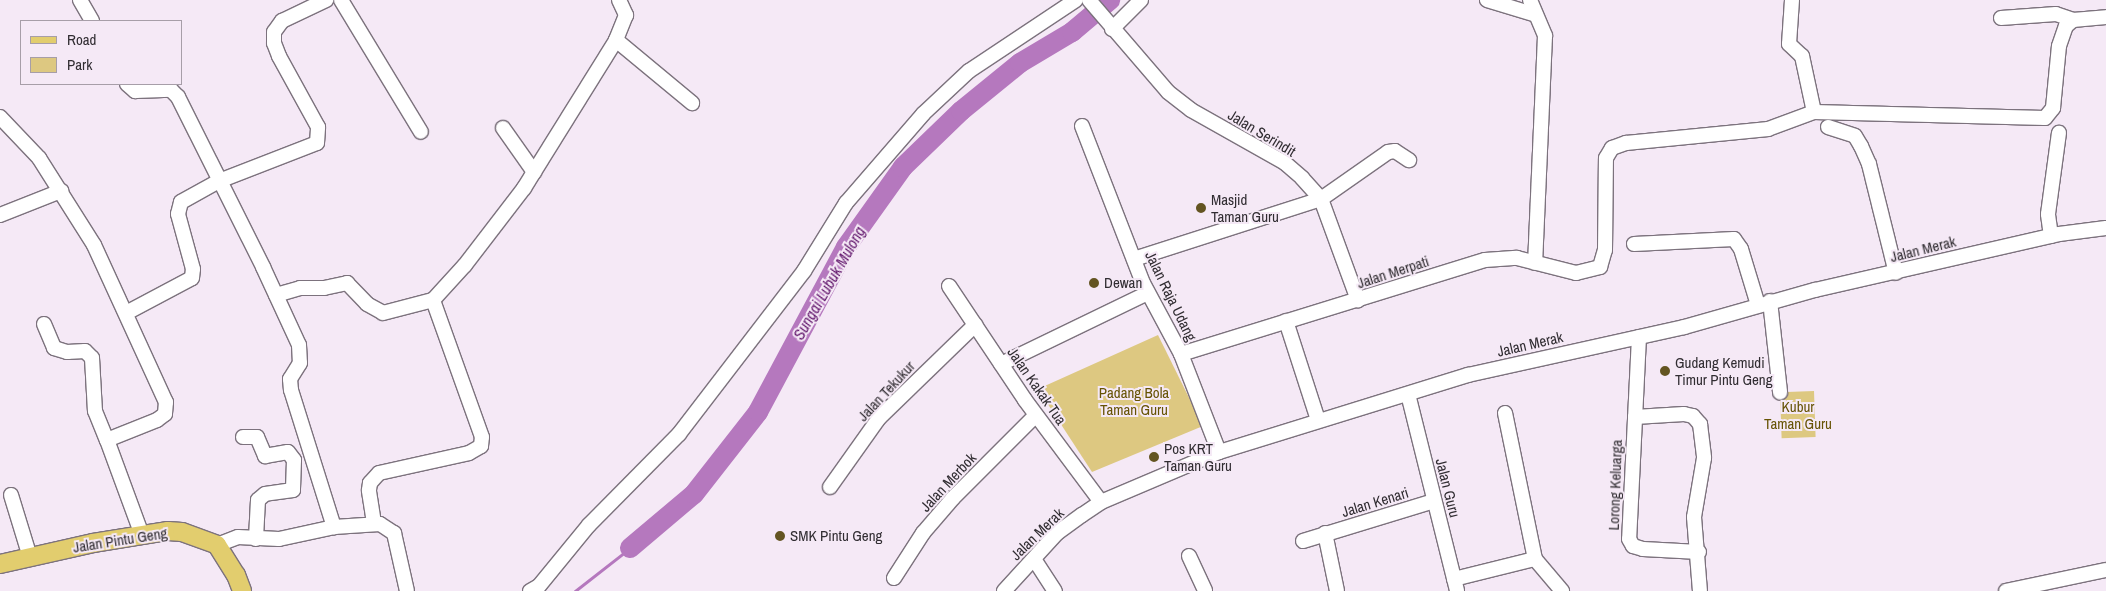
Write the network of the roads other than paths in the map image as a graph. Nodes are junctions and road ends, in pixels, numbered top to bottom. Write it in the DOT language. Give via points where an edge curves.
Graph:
graph roads {
  1 [pos="80,0"];
  2 [pos="326,0"];
  3 [pos="341,0"];
  4 [pos="618,0"];
  5 [pos="1076,0"];
  6 [pos="1089,0"];
  7 [pos="1141,0"];
  8 [pos="1487,0"];
  9 [pos="1530,0"];
  10 [pos="1792,0"];
  11 [pos="1536,14"];
  12 [pos="2106,17"];
  13 [pos="2001,18"];
  14 [pos="91,20"];
  15 [pos="2073,20"];
  16 [pos="1110,26"];
  17 [pos="616,40"];
  18 [pos="128,85"];
  19 [pos="692,103"];
  20 [pos="1814,112"];
  21 [pos="0,117"];
  22 [pos="1082,126"];
  23 [pos="1828,127"];
  24 [pos="503,128"];
  25 [pos="421,132"];
  26 [pos="2059,134"];
  27 [pos="1409,160"];
  28 [pos="534,172"];
  29 [pos="219,181"];
  30 [pos="61,191"];
  31 [pos="1321,200"];
  32 [pos="0,215"];
  33 [pos="2106,228"];
  34 [pos="2051,236"];
  35 [pos="1634,244"];
  36 [pos="1134,259"];
  37 [pos="1535,263"];
  38 [pos="1896,273"];
  39 [pos="948,286"];
  40 [pos="1148,294"];
  41 [pos="276,295"];
  42 [pos="433,300"];
  43 [pos="1358,300"];
  44 [pos="1764,303"];
  45 [pos="128,312"];
  46 [pos="1286,321"];
  47 [pos="44,324"];
  48 [pos="976,325"];
  49 [pos="1639,337"];
  50 [pos="1181,354"];
  51 [pos="1001,364"];
  52 [pos="1780,392"];
  53 [pos="1408,394"];
  54 [pos="1505,413"];
  55 [pos="1036,415"];
  56 [pos="1636,416"];
  57 [pos="1318,420"];
  58 [pos="242,437"];
  59 [pos="107,440"];
  60 [pos="1219,452"];
  61 [pos="830,487"];
  62 [pos="11,495"];
  63 [pos="1434,501"];
  64 [pos="1101,502"];
  65 [pos="374,523"];
  66 [pos="334,527"];
  67 [pos="1326,534"];
  68 [pos="142,535"];
  69 [pos="256,538"];
  70 [pos="1303,541"];
  71 [pos="217,545"];
  72 [pos="1699,552"];
  73 [pos="1189,556"];
  74 [pos="30,558"];
  75 [pos="1034,559"];
  76 [pos="1536,559"];
  77 [pos="0,564"];
  78 [pos="2106,570"];
  79 [pos="894,578"];
  80 [pos="1456,585"];
  81 [pos="538,589"];
  82 [pos="242,591"];
  83 [pos="407,591"];
  84 [pos="1004,591"];
  85 [pos="1055,591"];
  86 [pos="1205,591"];
  87 [pos="1337,591"];
  88 [pos="1562,591"];
  89 [pos="1700,591"];
  90 [pos="2006,591"];
  1 -- 14 [label="street"];
  2 -- 29 [label="street" via="282,21 274,32 278,56 318,127 317,143"];
  3 -- 25 [label="street"];
  4 -- 17 [label="street" via="626,15"];
  5 -- 81 [label="street" via="969,71 923,114 846,203 804,271 679,434 589,525"];
  6 -- 16 [label="street, Jalan Serindit"];
  7 -- 16 [label="street"];
  8 -- 11 [label="street"];
  9 -- 11 [label="street"];
  10 -- 20 [label="street" via="1789,44 1802,56"];
  11 -- 37 [label="street" via="1544,36"];
  12 -- 15 [label="street"];
  13 -- 15 [label="street" via="2056,14"];
  15 -- 20 [label="street" via="2061,35 2053,108 2045,118"];
  16 -- 31 [label="street, Jalan Serindit" via="1176,98 1285,164"];
  17 -- 19 [label="street"];
  17 -- 28 [label="street"];
  18 -- 29 [label="street" via="135,91 171,90 178,97"];
  20 -- 37 [label="street, Jalan Merpati" via="1768,129 1626,143 1612,148 1606,158 1605,250 1600,267 1583,272 1557,270"];
  21 -- 30 [label="street" via="39,158"];
  22 -- 36 [label="street, Jalan Raja Udang"];
  23 -- 38 [label="street" via="1855,136 1861,146 1869,164"];
  24 -- 28 [label="street"];
  26 -- 34 [label="street" via="2048,214"];
  27 -- 31 [label="street" via="1396,151 1379,155"];
  28 -- 42 [label="street" via="490,233"];
  29 -- 41 [label="street"];
  29 -- 45 [label="street" via="181,202 177,209 193,269 192,278"];
  30 -- 32 [label="street"];
  30 -- 45 [label="street" via="94,245"];
  31 -- 36 [label="street"];
  31 -- 43 [label="street, Jalan Serindit"];
  33 -- 34 [label="street, Jalan Merak"];
  34 -- 38 [label="street, Jalan Merak"];
  35 -- 44 [label="street" via="1734,239"];
  36 -- 40 [label="street, Jalan Raja Udang"];
  37 -- 43 [label="street, Jalan Merpati" via="1517,258 1485,260"];
  38 -- 44 [label="street, Jalan Merak"];
  39 -- 48 [label="street, Jalan Kakak Tua"];
  40 -- 50 [label="street, Jalan Raja Udang"];
  40 -- 51 [label="street"];
  41 -- 42 [label="street" via="300,288 324,288 347,283 367,304 382,313"];
  41 -- 66 [label="street" via="299,345 300,363 290,379 291,390"];
  42 -- 65 [label="street" via="482,442 469,453 379,473 370,483 369,490"];
  43 -- 46 [label="street, Jalan Merpati"];
  44 -- 49 [label="street, Jalan Merak"];
  44 -- 52 [label="street"];
  45 -- 59 [label="street" via="162,389 167,408 157,420"];
  46 -- 50 [label="street, Jalan Merpati"];
  46 -- 57 [label="street"];
  47 -- 59 [label="street" via="52,346 67,352 85,351 92,358 95,411"];
  48 -- 51 [label="street, Jalan Kakak Tua"];
  48 -- 61 [label="street, Jalan Tekukur" via="879,418"];
  49 -- 53 [label="street, Jalan Merak" via="1468,375"];
  49 -- 56 [label="street, Lorong Keluarga"];
  50 -- 60 [label="street, Jalan Raja Udang"];
  51 -- 55 [label="street, Jalan Kakak Tua"];
  53 -- 57 [label="street, Jalan Merak"];
  53 -- 63 [label="street, Jalan Guru"];
  54 -- 76 [label="street"];
  55 -- 64 [label="street, Jalan Kakak Tua"];
  55 -- 79 [label="street, Jalan Merbok" via="953,498 923,533"];
  56 -- 72 [label="street" via="1684,414 1693,416 1700,424 1704,458 1694,517"];
  56 -- 72 [label="street, Lorong Keluarga" via="1631,460 1630,543 1643,549"];
  57 -- 60 [label="street, Jalan Merak"];
  58 -- 69 [label="street" via="257,437 265,456 288,452 294,460 293,490 265,494 258,500"];
  59 -- 68 [label="street"];
  60 -- 64 [label="street, Jalan Merak"];
  62 -- 74 [label="street"];
  63 -- 67 [label="street, Jalan Kenari"];
  63 -- 80 [label="street, Jalan Guru"];
  64 -- 75 [label="street, Jalan Merak" via="1057,533"];
  65 -- 66 [label="street"];
  65 -- 83 [label="street" via="388,526 394,533"];
  66 -- 69 [label="street" via="279,539"];
  67 -- 70 [label="street, Jalan Kenari"];
  67 -- 87 [label="street"];
  68 -- 71 [label="main road, Jalan Pintu Geng" via="182,532"];
  68 -- 74 [label="main road, Jalan Pintu Geng"];
  69 -- 71 [label="street" via="238,538"];
  71 -- 82 [label="main road"];
  72 -- 89 [label="street"];
  73 -- 86 [label="street"];
  74 -- 77 [label="main road, Jalan Pintu Geng"];
  75 -- 84 [label="street, Jalan Merak"];
  75 -- 85 [label="street"];
  76 -- 80 [label="street"];
  76 -- 88 [label="street"];
  78 -- 90 [label="street"];
}
